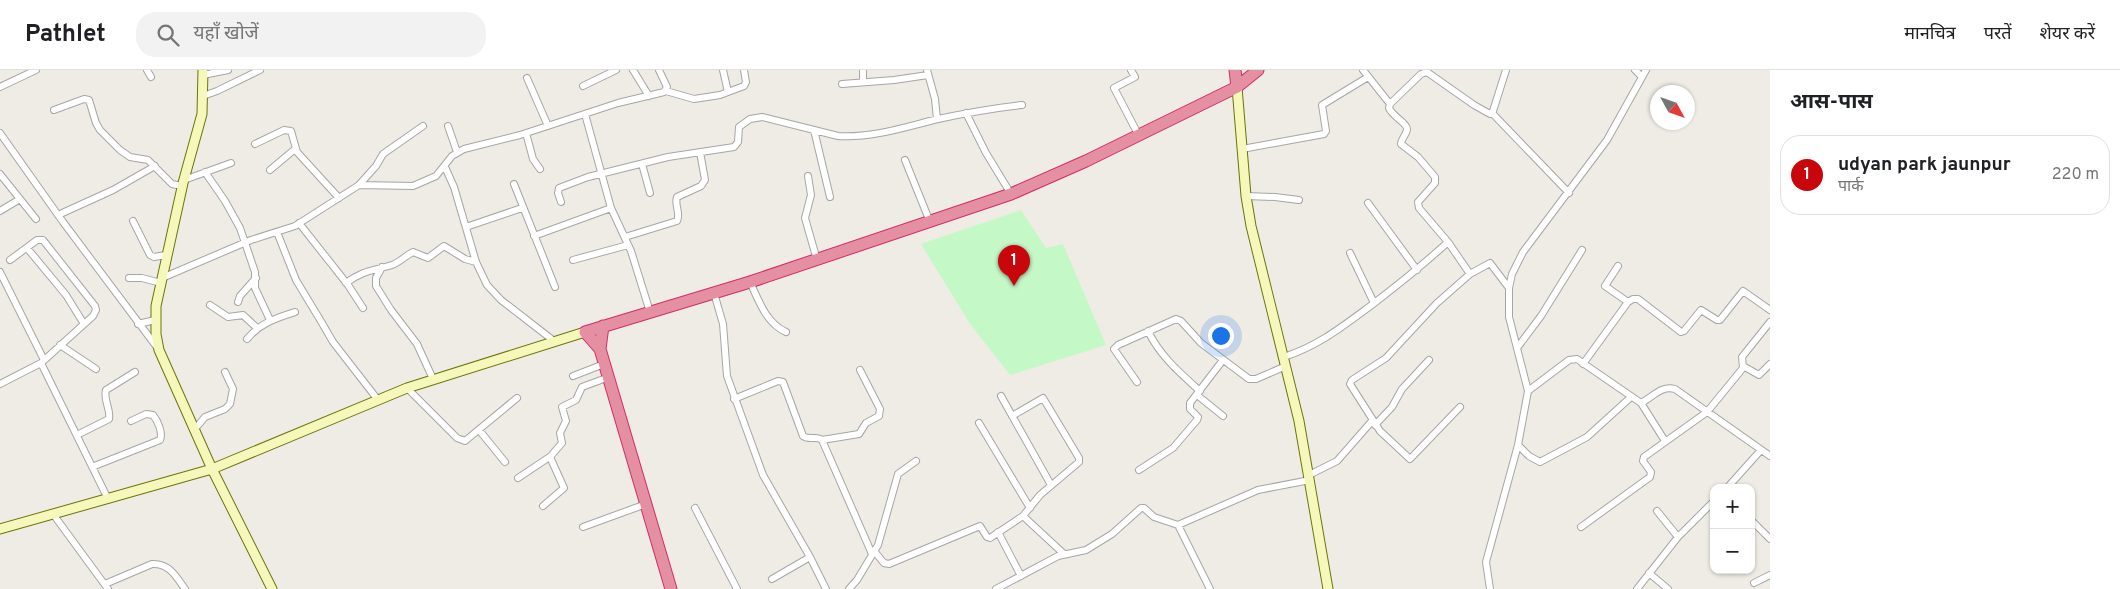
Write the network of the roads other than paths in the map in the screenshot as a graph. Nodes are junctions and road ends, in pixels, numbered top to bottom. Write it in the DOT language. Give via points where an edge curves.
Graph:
graph roads {
  1 [pos="36,70"];
  2 [pos="147,70"];
  3 [pos="228,70"];
  4 [pos="260,70"];
  5 [pos="616,70"];
  6 [pos="633,70"];
  7 [pos="660,70"];
  8 [pos="723,70"];
  9 [pos="744,70"];
  10 [pos="863,70"];
  11 [pos="1131,70"];
  12 [pos="1235,70"];
  13 [pos="1258,70"];
  14 [pos="1363,70"];
  15 [pos="1506,70"];
  16 [pos="1635,70"];
  17 [pos="1646,70"];
  18 [pos="26,72"];
  19 [pos="927,72"];
  20 [pos="203,73"];
  21 [pos="151,77"];
  22 [pos="1368,77"];
  23 [pos="527,78"];
  24 [pos="1642,78"];
  25 [pos="863,82"];
  26 [pos="842,84"];
  27 [pos="583,86"];
  28 [pos="0,87"];
  29 [pos="1237,87"];
  30 [pos="666,91"];
  31 [pos="728,92"];
  32 [pos="203,96"];
  33 [pos="649,96"];
  34 [pos="1390,104"];
  35 [pos="1022,105"];
  36 [pos="54,110"];
  37 [pos="966,113"];
  38 [pos="1492,113"];
  39 [pos="585,114"];
  40 [pos="937,119"];
  41 [pos="422,126"];
  42 [pos="448,126"];
  43 [pos="548,126"];
  44 [pos="814,130"];
  45 [pos="0,133"];
  46 [pos="526,133"];
  47 [pos="1139,136"];
  48 [pos="255,144"];
  49 [pos="295,149"];
  50 [pos="1242,149"];
  51 [pos="457,152"];
  52 [pos="700,152"];
  53 [pos="905,160"];
  54 [pos="231,163"];
  55 [pos="642,164"];
  56 [pos="155,166"];
  57 [pos="445,166"];
  58 [pos="540,169"];
  59 [pos="270,170"];
  60 [pos="205,172"];
  61 [pos="0,174"];
  62 [pos="600,174"];
  63 [pos="808,176"];
  64 [pos="183,183"];
  65 [pos="514,184"];
  66 [pos="359,186"];
  67 [pos="650,192"];
  68 [pos="1569,193"];
  69 [pos="1011,194"];
  70 [pos="1246,196"];
  71 [pos="830,197"];
  72 [pos="339,198"];
  73 [pos="20,199"];
  74 [pos="1299,200"];
  75 [pos="561,202"];
  76 [pos="1368,203"];
  77 [pos="522,208"];
  78 [pos="611,208"];
  79 [pos="0,211"];
  80 [pos="58,215"];
  81 [pos="36,219"];
  82 [pos="132,221"];
  83 [pos="930,222"];
  84 [pos="299,223"];
  85 [pos="466,227"];
  86 [pos="277,232"];
  87 [pos="534,236"];
  88 [pos="625,237"];
  89 [pos="1448,242"];
  90 [pos="244,243"];
  91 [pos="628,245"];
  92 [pos="27,248"];
  93 [pos="1582,250"];
  94 [pos="1350,253"];
  95 [pos="166,255"];
  96 [pos="10,260"];
  97 [pos="573,260"];
  98 [pos="817,260"];
  99 [pos="476,262"];
  100 [pos="1618,266"];
  101 [pos="382,267"];
  102 [pos="1417,270"];
  103 [pos="0,272"];
  104 [pos="1470,274"];
  105 [pos="129,278"];
  106 [pos="256,278"];
  107 [pos="161,281"];
  108 [pos="750,282"];
  109 [pos="346,283"];
  110 [pos="555,288"];
  111 [pos="1509,288"];
  112 [pos="714,293"];
  113 [pos="238,302"];
  114 [pos="1628,302"];
  115 [pos="1374,303"];
  116 [pos="210,305"];
  117 [pos="363,308"];
  118 [pos="1770,310"];
  119 [pos="295,312"];
  120 [pos="650,312"];
  121 [pos="155,320"];
  122 [pos="270,320"];
  123 [pos="1770,322"];
  124 [pos="84,324"];
  125 [pos="138,324"];
  126 [pos="603,326"];
  127 [pos="257,328"];
  128 [pos="1148,331"];
  129 [pos="584,332"];
  130 [pos="786,332"];
  131 [pos="247,339"];
  132 [pos="554,341"];
  133 [pos="60,346"];
  134 [pos="1517,348"];
  135 [pos="600,349"];
  136 [pos="159,350"];
  137 [pos="1223,360"];
  138 [pos="1429,360"];
  139 [pos="42,361"];
  140 [pos="1285,362"];
  141 [pos="604,364"];
  142 [pos="1583,364"];
  143 [pos="1770,364"];
  144 [pos="1744,366"];
  145 [pos="96,369"];
  146 [pos="860,370"];
  147 [pos="135,372"];
  148 [pos="225,372"];
  149 [pos="573,376"];
  150 [pos="608,377"];
  151 [pos="434,379"];
  152 [pos="1137,382"];
  153 [pos="0,384"];
  154 [pos="407,388"];
  155 [pos="1528,391"];
  156 [pos="1199,393"];
  157 [pos="1001,396"];
  158 [pos="1631,397"];
  159 [pos="518,398"];
  160 [pos="734,399"];
  161 [pos="378,400"];
  162 [pos="1641,403"];
  163 [pos="1460,407"];
  164 [pos="1707,412"];
  165 [pos="1012,416"];
  166 [pos="1223,416"];
  167 [pos="131,421"];
  168 [pos="979,423"];
  169 [pos="1373,423"];
  170 [pos="195,428"];
  171 [pos="479,430"];
  172 [pos="77,435"];
  173 [pos="822,440"];
  174 [pos="1665,442"];
  175 [pos="1518,445"];
  176 [pos="1761,450"];
  177 [pos="551,456"];
  178 [pos="1770,456"];
  179 [pos="916,461"];
  180 [pos="505,462"];
  181 [pos="92,467"];
  182 [pos="212,469"];
  183 [pos="1140,470"];
  184 [pos="1309,477"];
  185 [pos="518,478"];
  186 [pos="1731,484"];
  187 [pos="1051,485"];
  188 [pos="108,499"];
  189 [pos="646,504"];
  190 [pos="1710,505"];
  191 [pos="543,506"];
  192 [pos="695,508"];
  193 [pos="1030,508"];
  194 [pos="1657,511"];
  195 [pos="53,514"];
  196 [pos="1023,516"];
  197 [pos="1755,524"];
  198 [pos="1178,525"];
  199 [pos="583,527"];
  200 [pos="1581,527"];
  201 [pos="0,530"];
  202 [pos="998,532"];
  203 [pos="1678,538"];
  204 [pos="1770,539"];
  205 [pos="873,553"];
  206 [pos="1064,554"];
  207 [pos="810,557"];
  208 [pos="1649,573"];
  209 [pos="1770,575"];
  210 [pos="1022,576"];
  211 [pos="772,579"];
  212 [pos="1754,583"];
  213 [pos="106,586"];
  214 [pos="185,589"];
  215 [pos="272,589"];
  216 [pos="671,589"];
  217 [pos="737,589"];
  218 [pos="826,589"];
  219 [pos="849,589"];
  220 [pos="996,589"];
  221 [pos="1210,589"];
  222 [pos="1328,589"];
  223 [pos="1490,589"];
  224 [pos="1637,589"];
  225 [pos="1668,589"];
  1 -- 18 [label="street"];
  2 -- 21 [label="street"];
  3 -- 20 [label="street"];
  4 -- 32 [label="street"];
  5 -- 27 [label="street"];
  6 -- 33 [label="street"];
  7 -- 30 [label="street"];
  8 -- 31 [label="street"];
  9 -- 31 [label="street" via="745,85"];
  10 -- 25 [label="street"];
  11 -- 47 [label="street" via="1135,77 1114,88"];
  12 -- 29 [label="highway"];
  13 -- 29 [label="highway"];
  14 -- 22 [label="street"];
  15 -- 38 [label="street"];
  16 -- 24 [label="street"];
  17 -- 24 [label="street"];
  18 -- 28 [label="street"];
  19 -- 25 [label="street" via="894,80"];
  19 -- 40 [label="street"];
  20 -- 32 [label="main road"];
  22 -- 34 [label="street"];
  22 -- 50 [label="street" via="1322,105 1324,134"];
  23 -- 43 [label="street"];
  24 -- 68 [label="street" via="1607,140"];
  25 -- 26 [label="street"];
  29 -- 47 [label="highway"];
  29 -- 50 [label="main road"];
  30 -- 31 [label="street" via="694,99"];
  30 -- 33 [label="street"];
  32 -- 64 [label="main road" via="202,114"];
  33 -- 39 [label="street"];
  34 -- 38 [label="street" via="1427,72 1474,105"];
  34 -- 89 [label="street" via="1393,116 1406,127 1400,144 1418,157 1436,180 1417,205"];
  35 -- 37 [label="street"];
  36 -- 56 [label="street" via="89,100 96,123 120,150 130,157 148,160"];
  37 -- 40 [label="street"];
  37 -- 69 [label="street"];
  38 -- 68 [label="street"];
  39 -- 43 [label="street"];
  39 -- 62 [label="street"];
  40 -- 44 [label="street" via="864,136 838,136"];
  41 -- 66 [label="street" via="383,154"];
  42 -- 51 [label="street"];
  43 -- 46 [label="street"];
  44 -- 52 [label="street" via="771,118 750,119 739,127 736,146"];
  44 -- 71 [label="street"];
  45 -- 80 [label="street"];
  46 -- 51 [label="street"];
  46 -- 58 [label="street" via="533,159"];
  47 -- 69 [label="highway"];
  48 -- 49 [label="street" via="288,129 293,134"];
  49 -- 59 [label="street"];
  49 -- 72 [label="street"];
  50 -- 70 [label="main road"];
  51 -- 57 [label="street"];
  52 -- 55 [label="street"];
  52 -- 88 [label="street" via="706,180 701,186 677,197 677,220"];
  53 -- 83 [label="street"];
  54 -- 60 [label="street"];
  55 -- 62 [label="street"];
  55 -- 67 [label="street"];
  56 -- 64 [label="street" via="172,184"];
  56 -- 80 [label="street"];
  57 -- 66 [label="street" via="436,176 414,186"];
  57 -- 85 [label="street"];
  60 -- 64 [label="street"];
  60 -- 90 [label="street" via="232,211"];
  61 -- 73 [label="street"];
  62 -- 75 [label="street" via="561,186 558,190"];
  62 -- 78 [label="street"];
  63 -- 98 [label="street" via="811,195 805,218"];
  64 -- 95 [label="main road"];
  65 -- 77 [label="street"];
  66 -- 72 [label="street"];
  68 -- 111 [label="street" via="1523,252"];
  69 -- 83 [label="highway"];
  70 -- 74 [label="street"];
  70 -- 140 [label="main road" via="1259,264"];
  72 -- 84 [label="street"];
  73 -- 79 [label="street"];
  73 -- 81 [label="street"];
  76 -- 102 [label="street"];
  77 -- 85 [label="street"];
  77 -- 87 [label="street"];
  78 -- 87 [label="street"];
  78 -- 88 [label="street"];
  80 -- 125 [label="street"];
  82 -- 95 [label="street" via="150,256"];
  83 -- 98 [label="highway"];
  84 -- 86 [label="street"];
  84 -- 109 [label="street"];
  85 -- 99 [label="street"];
  86 -- 90 [label="street"];
  86 -- 161 [label="street" via="296,280 343,356"];
  87 -- 110 [label="street"];
  88 -- 91 [label="street"];
  89 -- 102 [label="street"];
  89 -- 104 [label="street"];
  90 -- 106 [label="street"];
  90 -- 107 [label="street"];
  91 -- 97 [label="street"];
  91 -- 120 [label="street"];
  92 -- 96 [label="street"];
  92 -- 124 [label="street" via="66,295"];
  92 -- 124 [label="street" via="37,240 46,242 95,306 95,312"];
  93 -- 134 [label="street"];
  94 -- 115 [label="street"];
  95 -- 107 [label="main road"];
  98 -- 108 [label="highway"];
  99 -- 101 [label="street" via="444,246 428,258 413,252"];
  99 -- 132 [label="street" via="494,294"];
  100 -- 114 [label="street" via="1605,286"];
  101 -- 109 [label="street"];
  101 -- 151 [label="street" via="376,286 417,344"];
  102 -- 115 [label="street"];
  103 -- 139 [label="street"];
  104 -- 111 [label="street" via="1490,263"];
  104 -- 169 [label="street" via="1437,303 1386,358 1352,380 1351,386"];
  105 -- 107 [label="street"];
  106 -- 113 [label="street"];
  106 -- 122 [label="street" via="255,288"];
  107 -- 121 [label="main road"];
  108 -- 112 [label="highway"];
  108 -- 130 [label="street" via="767,316"];
  109 -- 117 [label="street"];
  111 -- 134 [label="street" via="1509,317"];
  112 -- 120 [label="highway"];
  112 -- 160 [label="street" via="723,324 727,376"];
  114 -- 118 [label="street" via="1638,298 1681,332 1701,310 1720,320 1743,291"];
  114 -- 142 [label="street"];
  115 -- 140 [label="street" via="1319,343"];
  116 -- 127 [label="street" via="228,317 243,315"];
  119 -- 122 [label="street"];
  120 -- 126 [label="highway"];
  121 -- 125 [label="street"];
  121 -- 136 [label="main road"];
  122 -- 127 [label="street"];
  123 -- 144 [label="street" via="1742,357"];
  124 -- 133 [label="street"];
  125 -- 136 [label="street"];
  126 -- 129 [label="highway"];
  126 -- 135 [label="highway"];
  127 -- 131 [label="street"];
  128 -- 137 [label="street" via="1179,320"];
  128 -- 152 [label="street" via="1114,349"];
  128 -- 156 [label="street" via="1165,358"];
  129 -- 132 [label="main road"];
  129 -- 135 [label="highway"];
  132 -- 151 [label="main road"];
  133 -- 139 [label="street"];
  133 -- 145 [label="street"];
  134 -- 155 [label="street"];
  135 -- 141 [label="highway"];
  136 -- 170 [label="main road"];
  137 -- 140 [label="street" via="1253,380"];
  137 -- 156 [label="street"];
  138 -- 169 [label="street" via="1402,389 1392,407"];
  139 -- 153 [label="street"];
  139 -- 172 [label="street"];
  140 -- 184 [label="main road"];
  141 -- 149 [label="street"];
  141 -- 150 [label="highway"];
  142 -- 155 [label="street" via="1569,360"];
  142 -- 158 [label="street"];
  143 -- 144 [label="street" via="1759,374"];
  144 -- 164 [label="street"];
  146 -- 173 [label="street" via="880,409 879,416 866,423 859,434"];
  147 -- 172 [label="street" via="106,390 109,419"];
  148 -- 170 [label="street" via="233,389 230,404 206,417"];
  150 -- 177 [label="street" via="582,387 576,400 562,407 566,421 560,433 562,444"];
  150 -- 189 [label="highway"];
  151 -- 154 [label="main road"];
  154 -- 161 [label="main road"];
  154 -- 171 [label="street" via="461,440 468,439"];
  155 -- 175 [label="street"];
  156 -- 166 [label="street"];
  156 -- 183 [label="street" via="1189,406 1197,420 1173,448"];
  157 -- 165 [label="street"];
  158 -- 162 [label="street"];
  158 -- 175 [label="street" via="1587,438 1540,462 1528,456"];
  159 -- 171 [label="street"];
  160 -- 173 [label="street" via="781,381 785,384 803,436"];
  160 -- 207 [label="street" via="763,475"];
  161 -- 182 [label="main road"];
  162 -- 164 [label="street" via="1662,388 1669,387"];
  162 -- 174 [label="street"];
  163 -- 169 [label="street" via="1412,459"];
  164 -- 174 [label="street"];
  164 -- 176 [label="street"];
  165 -- 187 [label="street"];
  165 -- 187 [label="street" via="1043,398 1079,458 1079,462"];
  167 -- 181 [label="street" via="146,414 153,415 162,437"];
  168 -- 193 [label="street"];
  169 -- 184 [label="street" via="1337,461"];
  170 -- 182 [label="main road"];
  171 -- 180 [label="street"];
  172 -- 181 [label="street"];
  173 -- 205 [label="street"];
  174 -- 200 [label="street" via="1643,459 1651,472 1650,477"];
  175 -- 223 [label="street" via="1486,562"];
  176 -- 178 [label="street"];
  176 -- 186 [label="street"];
  177 -- 185 [label="street"];
  177 -- 191 [label="street" via="564,488"];
  179 -- 205 [label="street" via="898,474 882,534"];
  181 -- 188 [label="street"];
  182 -- 188 [label="main road"];
  182 -- 215 [label="main road"];
  184 -- 198 [label="street" via="1258,490"];
  184 -- 222 [label="main road"];
  187 -- 193 [label="street"];
  188 -- 195 [label="main road"];
  189 -- 199 [label="street"];
  189 -- 216 [label="highway"];
  190 -- 203 [label="street"];
  192 -- 217 [label="street"];
  193 -- 196 [label="street"];
  194 -- 203 [label="street"];
  195 -- 201 [label="main road"];
  195 -- 213 [label="street"];
  196 -- 202 [label="street"];
  196 -- 206 [label="street"];
  197 -- 204 [label="street"];
  198 -- 206 [label="street" via="1154,518 1141,508 1112,534 1086,550"];
  198 -- 221 [label="street"];
  202 -- 205 [label="street" via="989,538 980,526 889,564"];
  202 -- 210 [label="street"];
  203 -- 208 [label="street"];
  205 -- 219 [label="street"];
  206 -- 210 [label="street"];
  207 -- 211 [label="street"];
  207 -- 218 [label="street"];
  208 -- 224 [label="street"];
  208 -- 225 [label="street"];
  209 -- 212 [label="street"];
  210 -- 220 [label="street"];
  213 -- 214 [label="street" via="159,563 171,570"];
}
